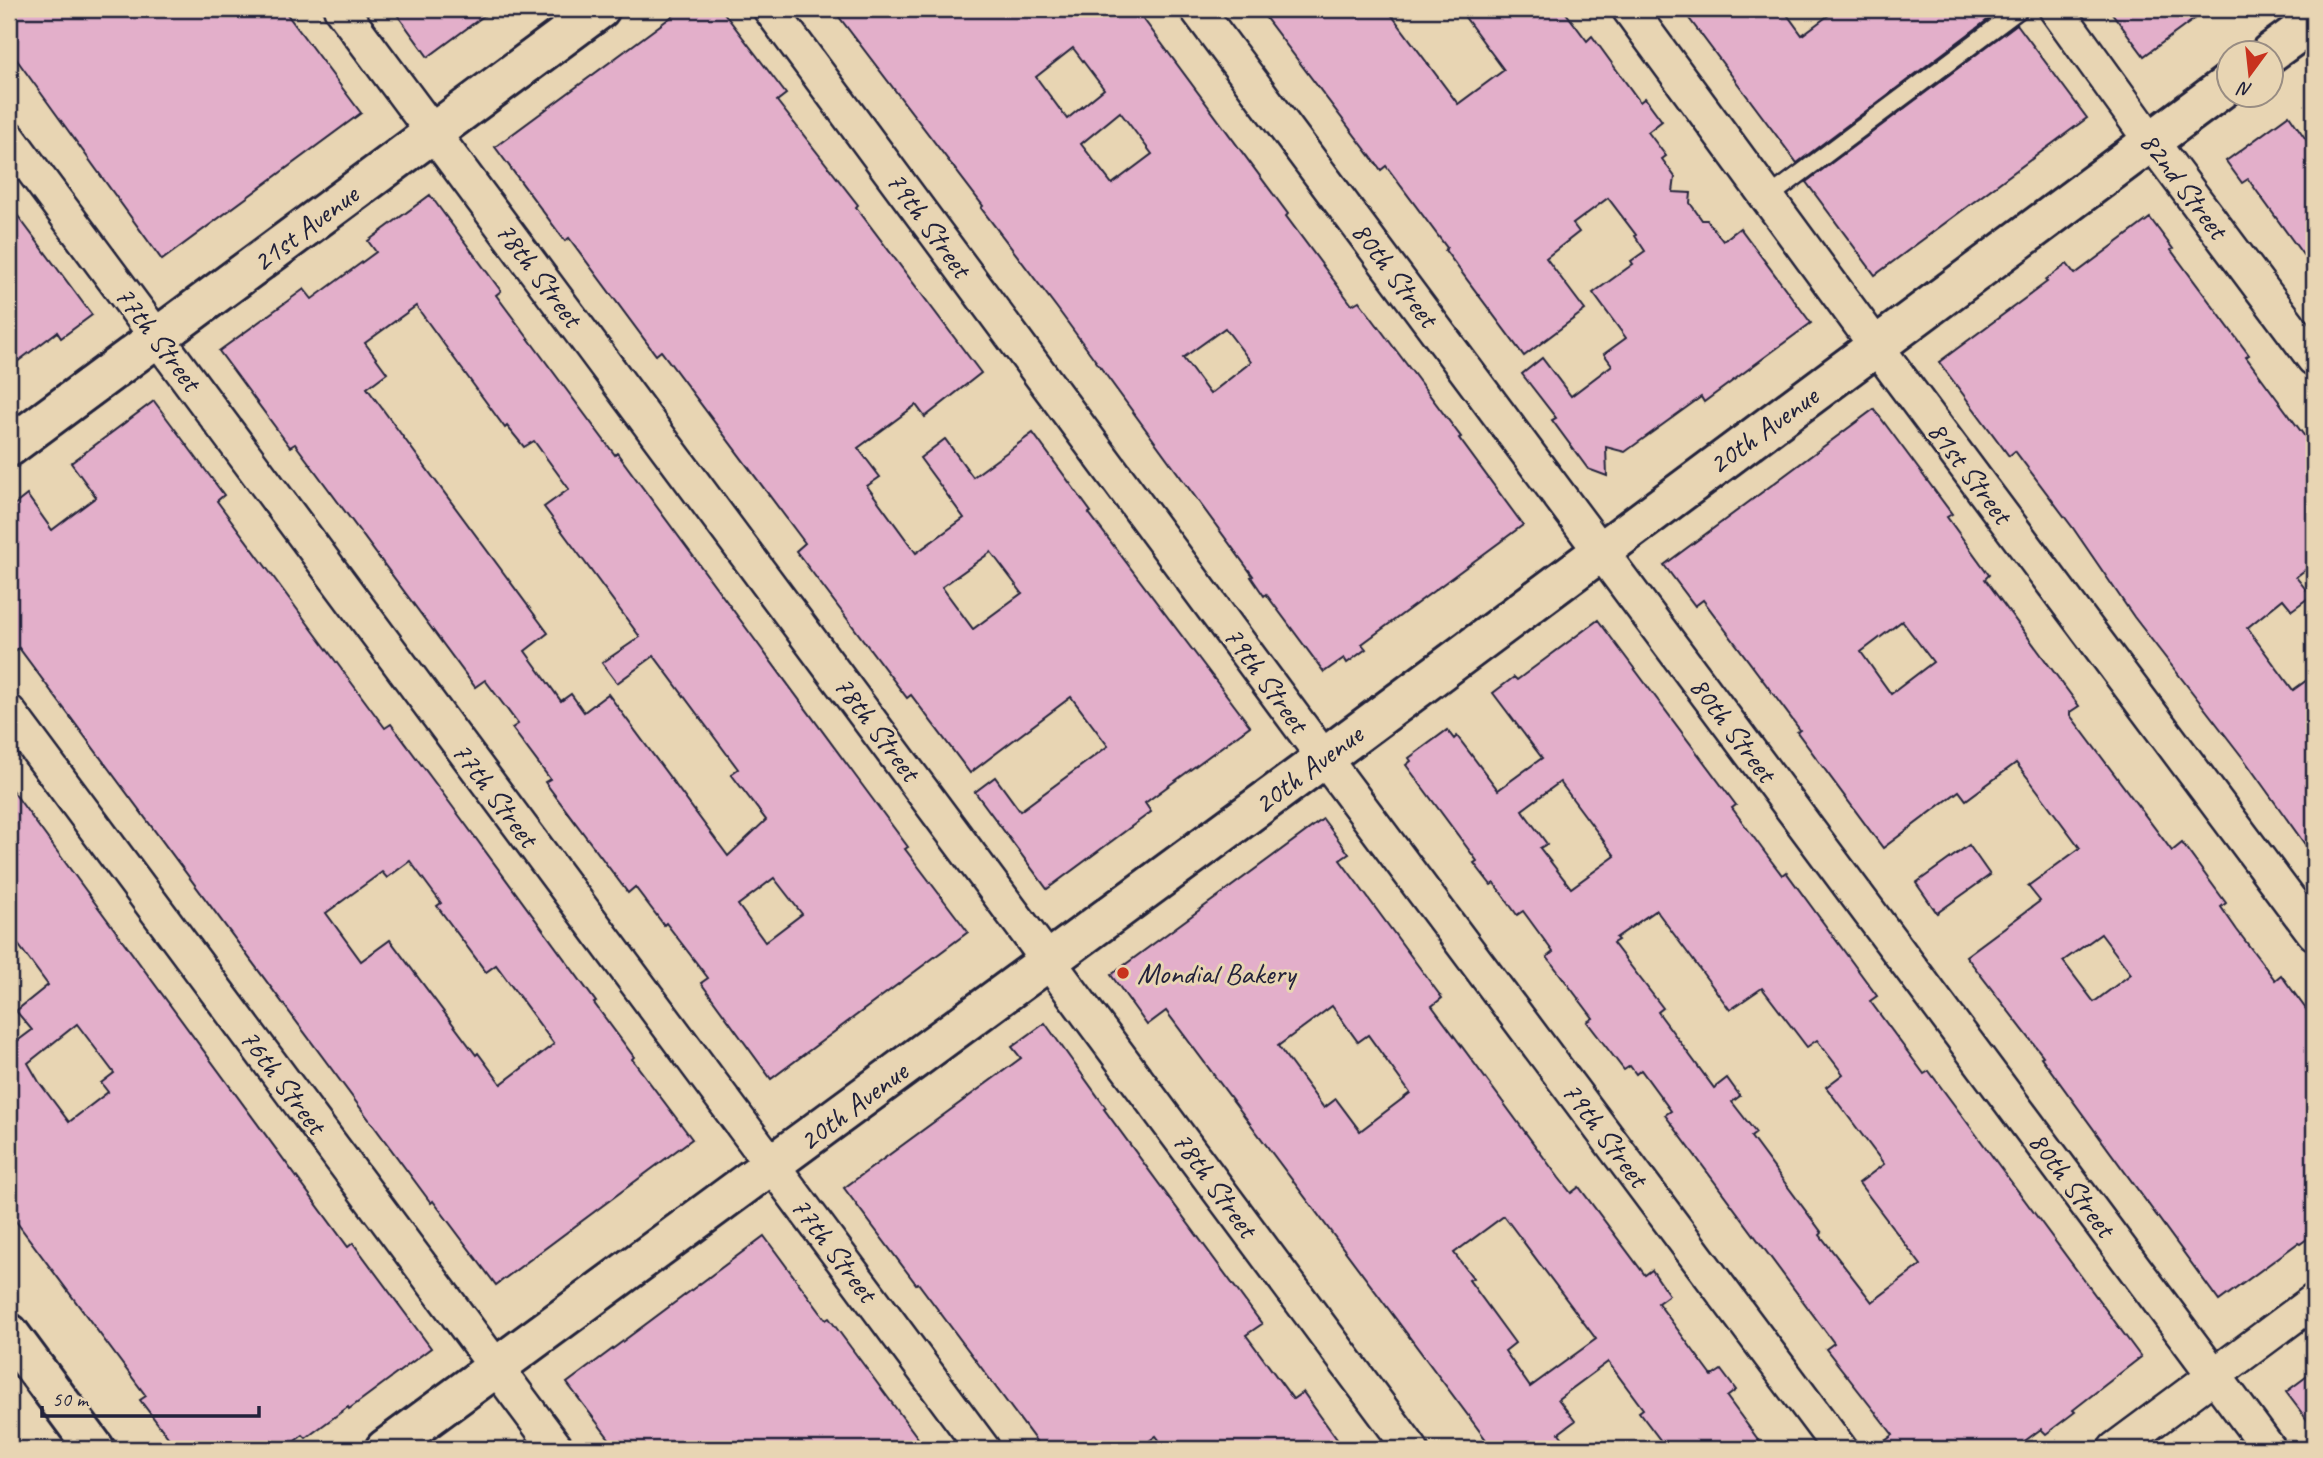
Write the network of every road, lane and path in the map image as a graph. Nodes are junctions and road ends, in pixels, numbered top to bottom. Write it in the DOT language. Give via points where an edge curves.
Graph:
graph roads {
  1 [pos="341,9"];
  2 [pos="600,9"];
  3 [pos="770,9"];
  4 [pos="1197,9"];
  5 [pos="1629,9"];
  6 [pos="2020,9"];
  7 [pos="2056,9"];
  8 [pos="2314,21"];
  9 [pos="2284,43"];
  10 [pos="2214,94"];
  11 [pos="434,132"];
  12 [pos="9,138"];
  13 [pos="2151,141"];
  14 [pos="1769,197"];
  15 [pos="157,338"];
  16 [pos="1877,346"];
  17 [pos="2314,359"];
  18 [pos="9,447"];
  19 [pos="1600,551"];
  20 [pos="9,712"];
  21 [pos="1324,758"];
  22 [pos="2314,933"];
  23 [pos="1049,960"];
  24 [pos="772,1166"];
  25 [pos="2314,1301"];
  26 [pos="9,1333"];
  27 [pos="496,1367"];
  28 [pos="2215,1375"];
  29 [pos="95,1449"];
  30 [pos="385,1449"];
  31 [pos="558,1449"];
  32 [pos="983,1449"];
  33 [pos="1411,1449"];
  34 [pos="1840,1449"];
  35 [pos="2115,1449"];
  36 [pos="2269,1449"];
  1 -- 11 [label="street, 78th Street"];
  2 -- 11 [label="street, 21st Avenue"];
  3 -- 21 [label="street, 79th Street"];
  4 -- 19 [label="street, 80th Street"];
  5 -- 14 [label="street, 81st Street"];
  6 -- 14 [label="lane"];
  7 -- 13 [label="street, 82nd Street"];
  8 -- 9 [label="street"];
  10 -- 13 [label="street, 20th Avenue"];
  11 -- 15 [label="street, 21st Avenue"];
  11 -- 23 [label="street, 78th Street"];
  12 -- 15 [label="street, 77th Street"];
  13 -- 16 [label="street, 20th Avenue"];
  13 -- 17 [label="street, 82nd Street"];
  14 -- 16 [label="street, 81st Street"];
  15 -- 18 [label="street, 21st Avenue"];
  15 -- 24 [label="street, 77th Street"];
  16 -- 19 [label="street, 20th Avenue"];
  16 -- 22 [label="street, 81st Street"];
  19 -- 21 [label="street, 20th Avenue"];
  19 -- 28 [label="street, 80th Street"];
  20 -- 27 [label="street, 76th Street"];
  21 -- 23 [label="street, 20th Avenue"];
  21 -- 34 [label="street, 79th Street"];
  23 -- 24 [label="street, 20th Avenue"];
  23 -- 33 [label="street, 78th Street"];
  24 -- 27 [label="street, 20th Avenue"];
  24 -- 32 [label="street, 77th Street"];
  25 -- 28 [label="street"];
  26 -- 29 [label="street"];
  27 -- 30 [label="street, 20th Avenue"];
  27 -- 31 [label="street, 76th Street"];
  28 -- 35 [label="street"];
  28 -- 36 [label="street, 80th Street"];
}
